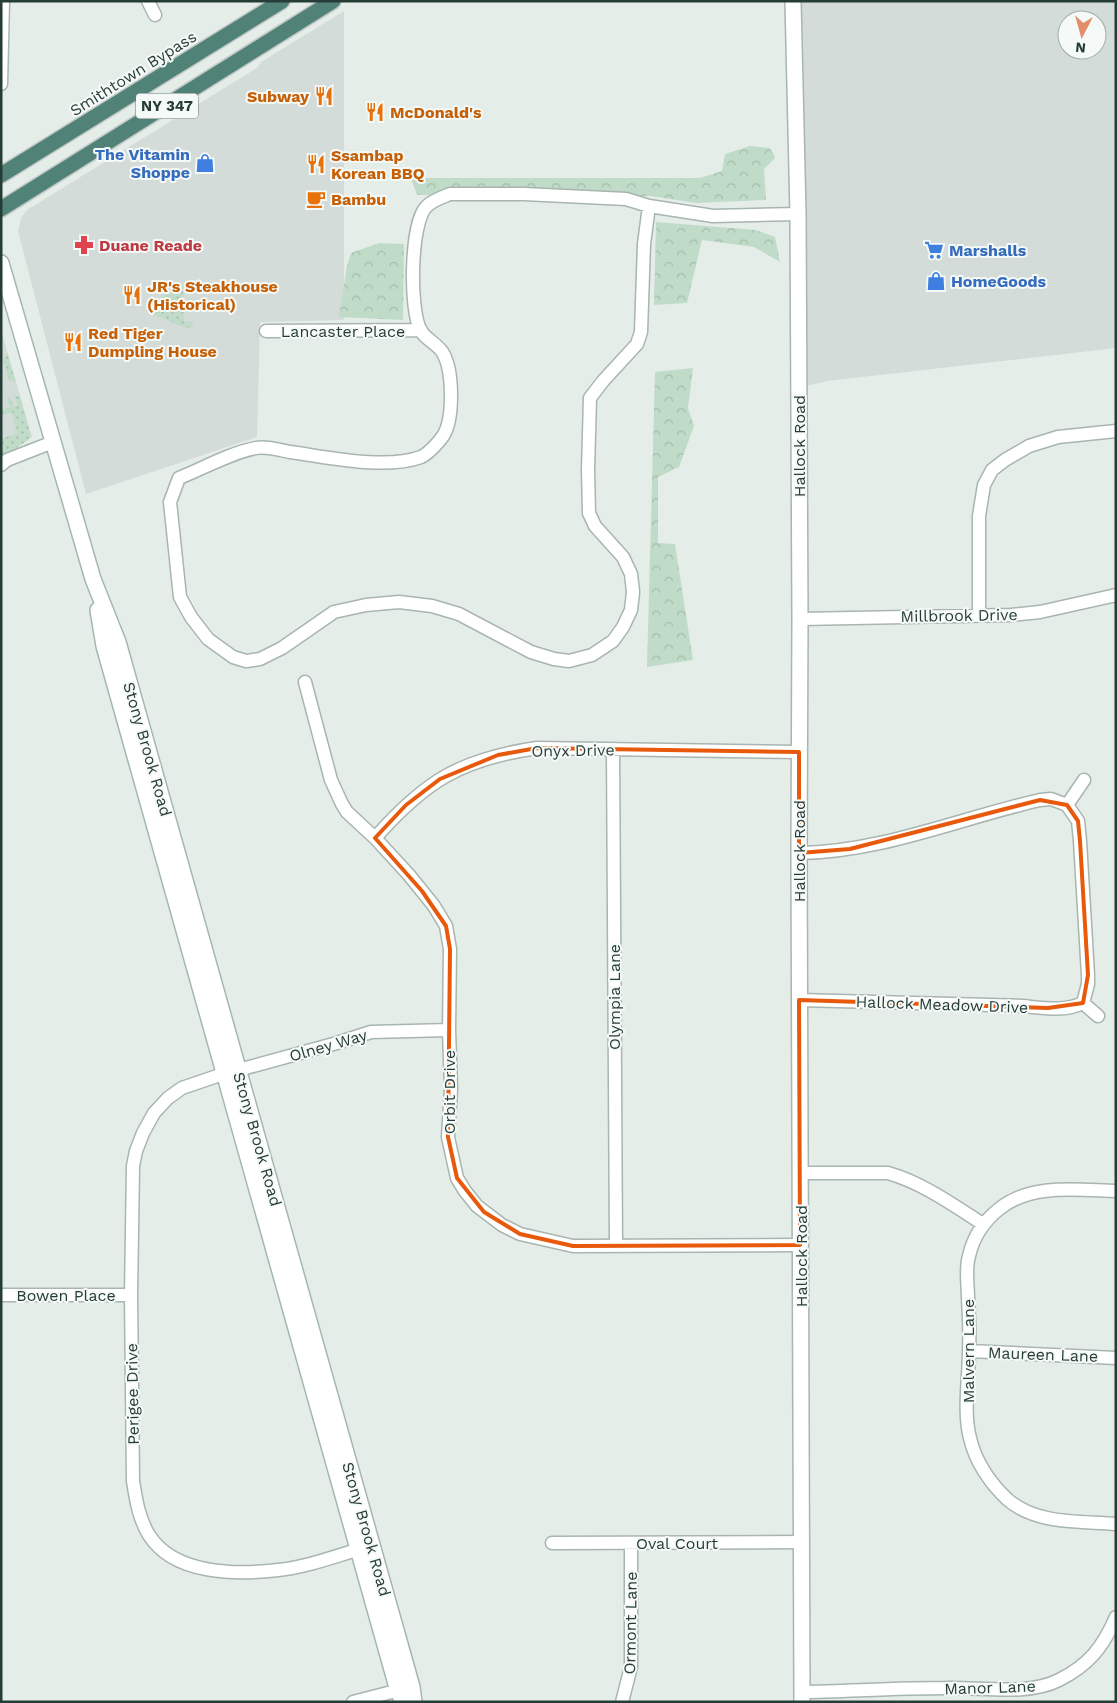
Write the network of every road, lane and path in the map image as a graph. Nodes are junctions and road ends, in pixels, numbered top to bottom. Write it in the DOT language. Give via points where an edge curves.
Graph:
graph roads {
  1 [pos="3,1"];
  2 [pos="148,1"];
  3 [pos="333,1"];
  4 [pos="793,1"];
  5 [pos="280,2"];
  6 [pos="155,15"];
  7 [pos="1,84"];
  8 [pos="1,175"];
  9 [pos="649,206"];
  10 [pos="1,209"];
  11 [pos="798,214"];
  12 [pos="1,262"];
  13 [pos="421,330"];
  14 [pos="266,331"];
  15 [pos="1116,431"];
  16 [pos="53,442"];
  17 [pos="1,465"];
  18 [pos="1116,595"];
  19 [pos="979,615"];
  20 [pos="800,619"];
  21 [pos="305,682"];
  22 [pos="613,749"];
  23 [pos="799,752"];
  24 [pos="1084,780"];
  25 [pos="1067,805"];
  26 [pos="375,838"];
  27 [pos="799,853"];
  28 [pos="799,1000"];
  29 [pos="1083,1003"];
  30 [pos="1098,1016"];
  31 [pos="449,1030"];
  32 [pos="231,1072"];
  33 [pos="801,1173"];
  34 [pos="1116,1191"];
  35 [pos="984,1224"];
  36 [pos="616,1245"];
  37 [pos="800,1245"];
  38 [pos="1,1295"];
  39 [pos="131,1295"];
  40 [pos="970,1351"];
  41 [pos="1116,1358"];
  42 [pos="1116,1524"];
  43 [pos="802,1542"];
  44 [pos="552,1543"];
  45 [pos="631,1543"];
  46 [pos="365,1547"];
  47 [pos="1116,1617"];
  48 [pos="407,1695"];
  49 [pos="802,1697"];
  50 [pos="353,1702"];
  51 [pos="622,1702"];
  1 -- 7 [label="street"];
  2 -- 6 [label="street"];
  3 -- 10 [label="highway, NY 347"];
  4 -- 11 [label="street, Hallock Road"];
  5 -- 8 [label="highway, Smithtown Bypass / NY 347"];
  9 -- 11 [label="street" via="713,216"];
  9 -- 13 [label="street" via="626,199 524,194 450,194 439,198 426,206 414,243 412,295"];
  9 -- 13 [label="street" via="644,244 641,332 637,344 590,398 589,513 595,526 624,557 631,574 633,592 630,610 613,642 592,655 569,661 554,659 531,652 459,614 432,606 399,602 334,612 282,648 260,659 246,661 233,657 208,639 180,596 170,502 179,478 258,447 365,462 401,461 423,456 443,436 449,422 450,377 444,353"];
  11 -- 20 [label="street, Hallock Road"];
  12 -- 16 [label="street, Stony Brook Road"];
  13 -- 14 [label="street, Lancaster Place"];
  15 -- 19 [label="street" via="1058,437 1029,446 992,470 984,485 979,516"];
  16 -- 17 [label="street"];
  16 -- 32 [label="street, Stony Brook Road" via="93,579 104,646 171,859"];
  18 -- 19 [label="street, Millbrook Drive" via="1040,612"];
  19 -- 20 [label="street, Millbrook Drive"];
  20 -- 23 [label="street, Hallock Road"];
  21 -- 26 [label="street, Orbit Drive" via="337,795 348,812"];
  22 -- 23 [label="street, Onyx Drive"];
  22 -- 26 [label="street, Onyx Drive" via="537,748 481,760 440,779 420,793"];
  22 -- 36 [label="street, Olympia Lane"];
  23 -- 27 [label="street, Hallock Road"];
  24 -- 25 [label="street"];
  25 -- 27 [label="street" via="1051,799 1040,800 850,850"];
  25 -- 29 [label="street" via="1078,821 1080,841 1088,975"];
  26 -- 31 [label="street, Orbit Drive" via="422,891 446,926 450,949"];
  27 -- 28 [label="street, Hallock Road"];
  28 -- 29 [label="street, Hallock Meadow Drive" via="1048,1008 1069,1008"];
  28 -- 33 [label="street, Hallock Road"];
  29 -- 30 [label="street"];
  31 -- 32 [label="street, Olney Way" via="371,1032"];
  31 -- 36 [label="street, Orbit Drive" via="451,1089 448,1137 457,1178 465,1191 484,1212 520,1234 573,1246"];
  32 -- 39 [label="street, Perigee Drive" via="182,1088 154,1113 143,1133 136,1151 132,1180"];
  32 -- 46 [label="street, Stony Brook Road"];
  33 -- 35 [label="street" via="888,1173 938,1195"];
  33 -- 37 [label="street, Hallock Road"];
  34 -- 35 [label="street, Malvern Lane" via="1034,1193 1014,1199"];
  35 -- 40 [label="street, Malvern Lane" via="968,1257"];
  36 -- 37 [label="street, Orbit Drive"];
  37 -- 43 [label="street, Hallock Road"];
  38 -- 39 [label="street, Bowen Place"];
  39 -- 46 [label="street, Perigee Drive" via="133,1481 142,1521 158,1547 171,1557 200,1569 228,1572 279,1570"];
  40 -- 41 [label="street, Maureen Lane"];
  40 -- 42 [label="street, Malvern Lane" via="969,1437 976,1457 1006,1498 1036,1515"];
  43 -- 45 [label="street, Oval Court"];
  43 -- 49 [label="street, Hallock Road"];
  44 -- 45 [label="street, Oval Court"];
  45 -- 51 [label="street, Ormont Lane" via="631,1667"];
  46 -- 48 [label="street, Stony Brook Road"];
  47 -- 49 [label="street, Manor Lane" via="1096,1654 1058,1681 1041,1686"];
  48 -- 50 [label="street"];
}
